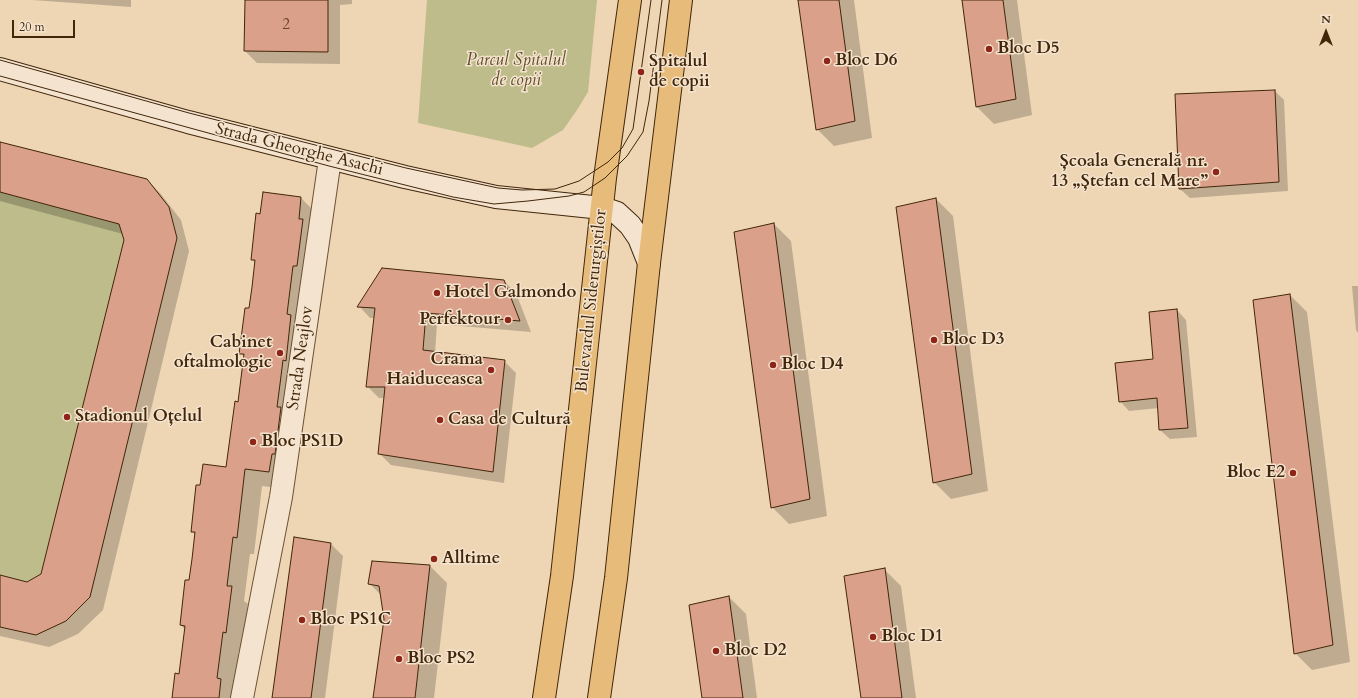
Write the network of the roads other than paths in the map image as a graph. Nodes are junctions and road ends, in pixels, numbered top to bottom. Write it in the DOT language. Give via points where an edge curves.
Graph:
graph roads {
  1 [pos="630,0"];
  2 [pos="681,0"];
  3 [pos="0,69"];
  4 [pos="333,159"];
  5 [pos="602,208"];
  6 [pos="649,263"];
  7 [pos="242,698"];
  8 [pos="544,698"];
  9 [pos="599,698"];
  1 -- 5 [label="main road, Bulevardul Siderurgiștilor"];
  2 -- 6 [label="main road"];
  3 -- 4 [label="street, Strada Gheorghe Asachi" via="188,122"];
  4 -- 5 [label="street, Strada Gheorghe Asachi" via="496,197"];
  4 -- 7 [label="street, Strada Neajlov" via="329,166 281,497"];
  5 -- 6 [label="street, Strada Gheorghe Asachi" via="617,213 630,225 639,238"];
  5 -- 8 [label="main road, Bulevardul Siderurgiștilor" via="562,576"];
  6 -- 9 [label="main road" via="616,578"];
}
